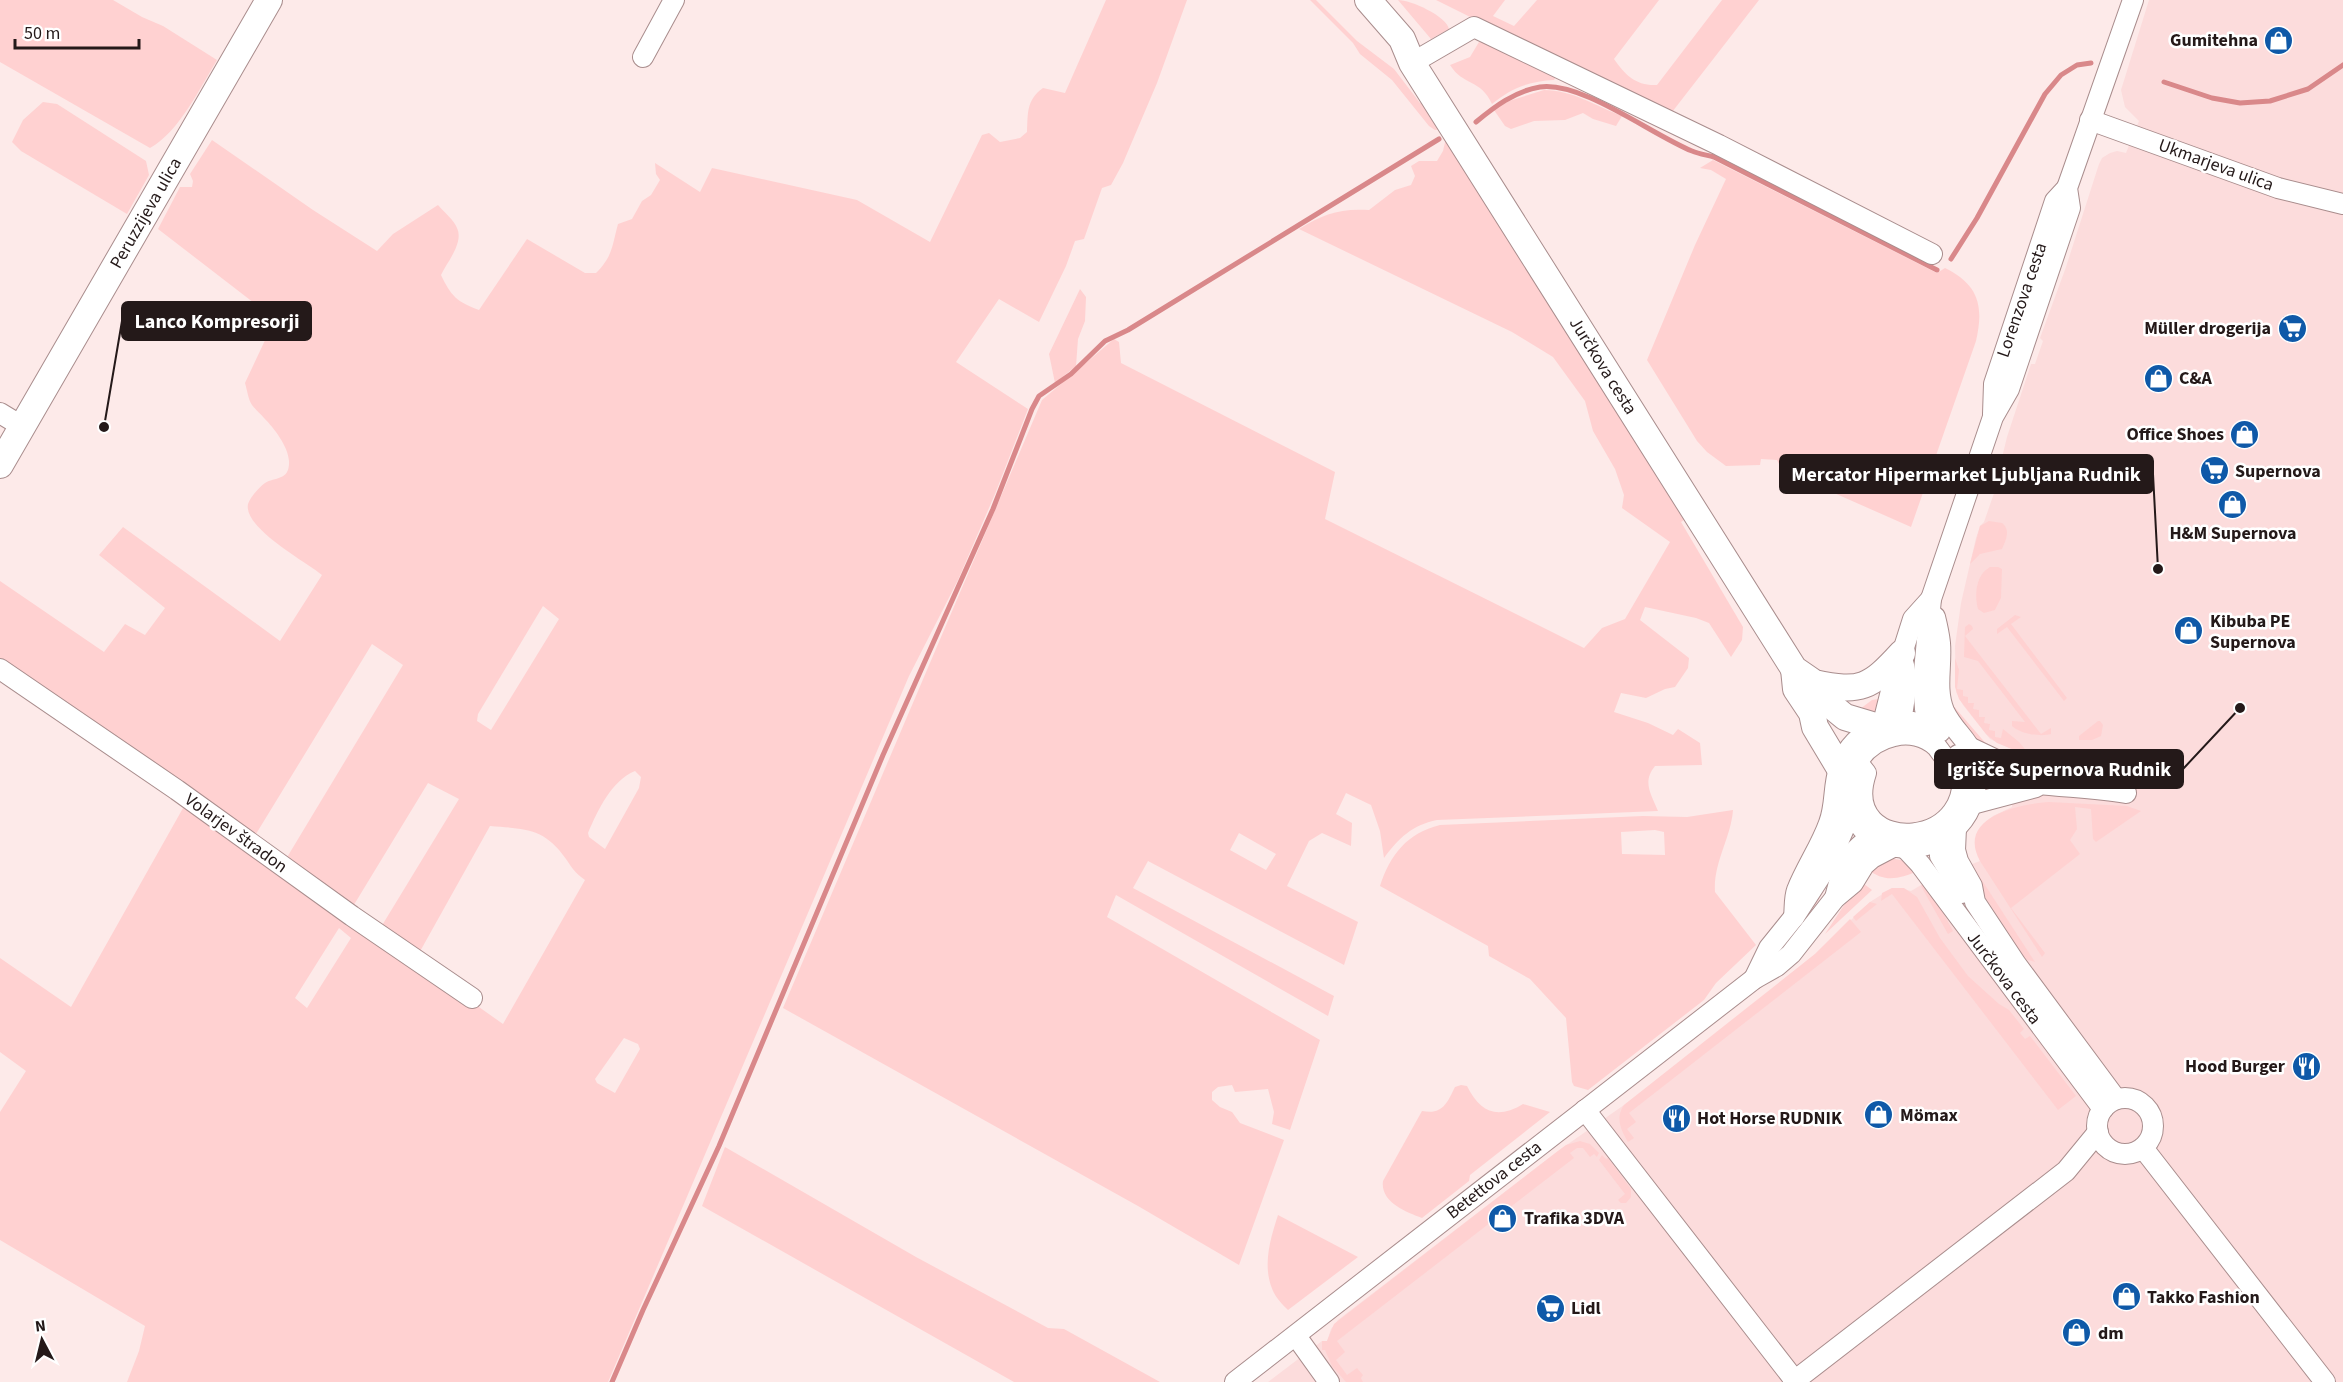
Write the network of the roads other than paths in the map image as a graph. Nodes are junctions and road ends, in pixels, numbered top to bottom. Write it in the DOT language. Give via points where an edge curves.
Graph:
graph roads {
  1 [pos="269,0"];
  2 [pos="674,0"];
  3 [pos="1353,0"];
  4 [pos="1368,0"];
  5 [pos="2133,0"];
  6 [pos="643,57"];
  7 [pos="1412,63"];
  8 [pos="2090,120"];
  9 [pos="2343,204"];
  10 [pos="1932,254"];
  11 [pos="0,413"];
  12 [pos="22,427"];
  13 [pos="0,465"];
  14 [pos="1931,599"];
  15 [pos="1902,653"];
  16 [pos="0,669"];
  17 [pos="1804,676"];
  18 [pos="1889,727"];
  19 [pos="1933,728"];
  20 [pos="1848,760"];
  21 [pos="1969,760"];
  22 [pos="2043,784"];
  23 [pos="2126,793"];
  24 [pos="1972,804"];
  25 [pos="1852,810"];
  26 [pos="1945,831"];
  27 [pos="1889,840"];
  28 [pos="1794,917"];
  29 [pos="1754,979"];
  30 [pos="472,998"];
  31 [pos="2109,1104"];
  32 [pos="1585,1110"];
  33 [pos="2098,1132"];
  34 [pos="2143,1148"];
  35 [pos="2112,1150"];
  36 [pos="2066,1171"];
  37 [pos="1296,1336"];
  38 [pos="1236,1382"];
  39 [pos="1329,1382"];
  40 [pos="1795,1382"];
  41 [pos="2325,1382"];
  1 -- 12 [label="main road, Peruzzijeva ulica"];
  2 -- 6 [label="street"];
  3 -- 7 [label="main road, Jurčkova cesta"];
  4 -- 7 [label="main road, Jurčkova cesta" via="1402,39"];
  5 -- 8 [label="street, Lorenzova cesta"];
  7 -- 10 [label="street" via="1474,27 1719,145"];
  7 -- 17 [label="main road, Jurčkova cesta"];
  8 -- 9 [label="street, Ukmarjeva ulica" via="2278,188"];
  8 -- 14 [label="street, Lorenzova cesta" via="2067,188 2070,208 2009,389 1993,417"];
  11 -- 12 [label="street"];
  12 -- 13 [label="main road, Peruzzijeva ulica"];
  14 -- 15 [label="street, Lorenzova cesta" via="1913,619"];
  14 -- 19 [label="street, Lorenzova cesta" via="1923,681 1925,708"];
  14 -- 21 [label="street" via="1940,644 1939,682 1944,710"];
  15 -- 17 [label="main road" via="1876,679 1857,687 1842,689"];
  15 -- 18 [label="street, Lorenzova cesta"];
  16 -- 30 [label="street, Volarjev štradon"];
  17 -- 18 [label="main road, Jurčkova cesta" via="1845,717"];
  17 -- 20 [label="main road, Jurčkova cesta" via="1797,689 1812,713 1823,719"];
  18 -- 19 [label="street" via="1918,722"];
  18 -- 20 [label="street" via="1860,738"];
  18 -- 21 [label="street" via="1926,739 1945,757"];
  19 -- 21 [label="street"];
  20 -- 25 [label="street"];
  20 -- 27 [label="street" via="1866,773 1863,796 1868,812"];
  20 -- 28 [label="street" via="1832,815 1796,891"];
  21 -- 22 [label="street" via="2016,768"];
  21 -- 24 [label="street"];
  21 -- 26 [label="street"];
  22 -- 23 [label="street"];
  22 -- 24 [label="street"];
  24 -- 26 [label="street"];
  25 -- 27 [label="street" via="1861,825"];
  25 -- 28 [label="street, Betettova cesta" via="1829,863"];
  26 -- 27 [label="street" via="1926,831"];
  26 -- 27 [label="street, Betettova cesta" via="1916,848"];
  26 -- 31 [label="street, Jurčkova cesta" via="1940,856 1960,892 1975,902"];
  27 -- 29 [label="street, Betettova cesta" via="1864,865 1853,883 1834,898 1791,954"];
  27 -- 31 [label="street, Jurčkova cesta" via="1920,864"];
  28 -- 29 [label="street, Betettova cesta" via="1768,948"];
  29 -- 32 [label="street, Betettova cesta"];
  31 -- 33 [label="street" via="2099,1116"];
  31 -- 34 [label="street" via="2123,1098 2139,1101 2150,1112 2153,1128"];
  32 -- 37 [label="street, Betettova cesta"];
  32 -- 40 [label="street"];
  33 -- 35 [label="street"];
  33 -- 36 [label="street"];
  34 -- 35 [label="street" via="2127,1154"];
  34 -- 41 [label="street"];
  35 -- 36 [label="street"];
  36 -- 40 [label="street"];
  37 -- 38 [label="street, Betettova cesta"];
  37 -- 39 [label="street"];
}
